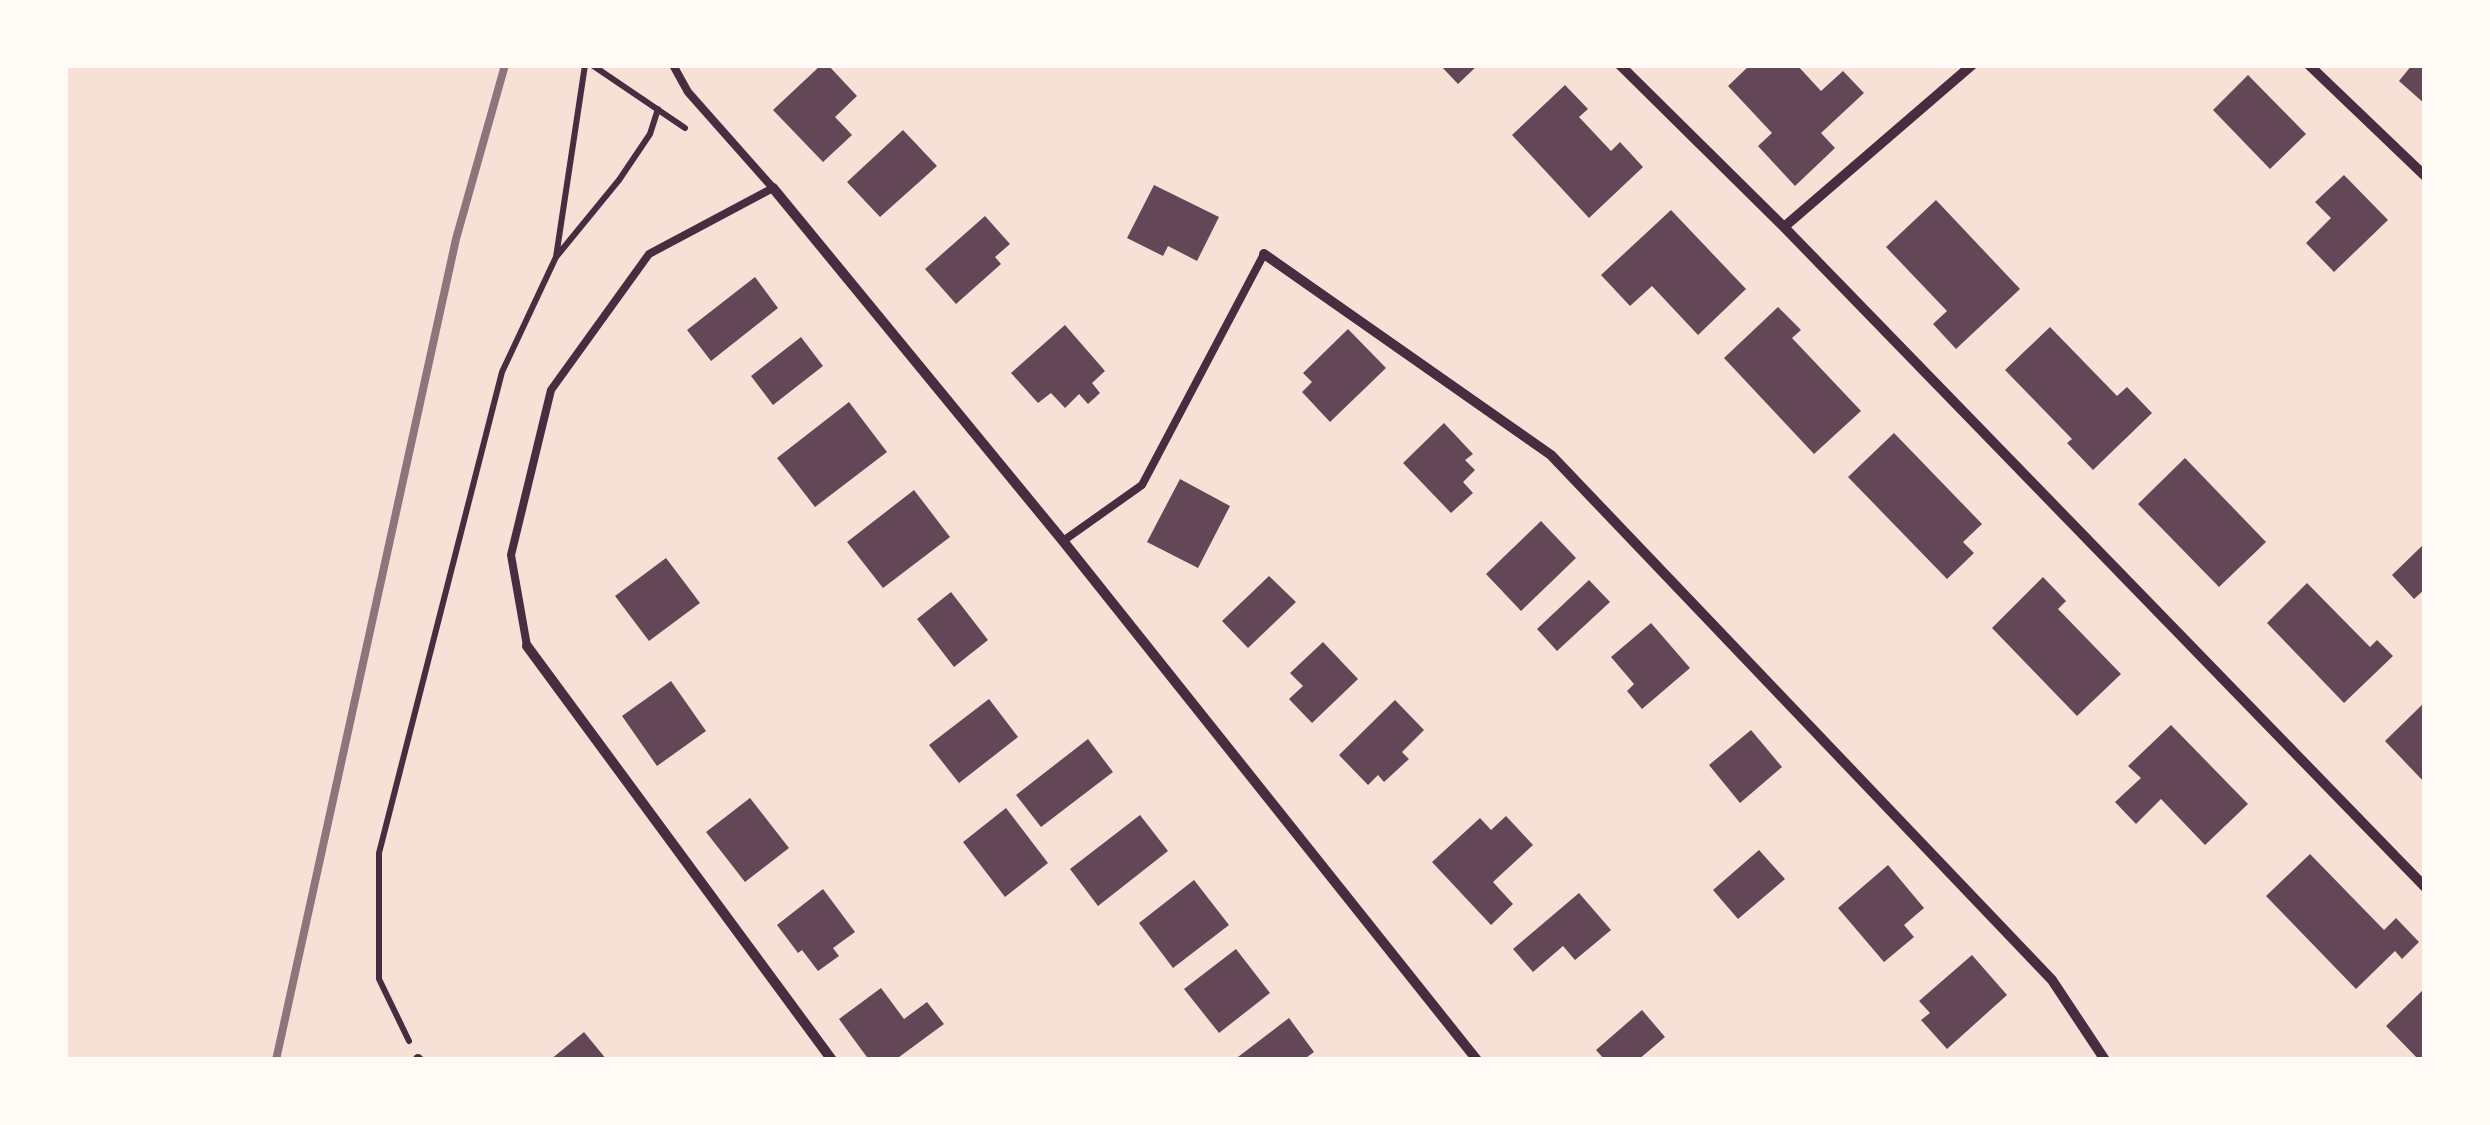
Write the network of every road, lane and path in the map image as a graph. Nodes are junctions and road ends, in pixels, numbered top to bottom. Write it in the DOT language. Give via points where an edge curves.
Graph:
graph roads {
  1 [pos="585,65"];
  2 [pos="673,65"];
  3 [pos="1620,65"];
  4 [pos="1972,65"];
  5 [pos="2309,65"];
  6 [pos="658,110"];
  7 [pos="2425,176"];
  8 [pos="773,188"];
  9 [pos="1784,226"];
  10 [pos="1264,254"];
  11 [pos="556,257"];
  12 [pos="1063,541"];
  13 [pos="527,646"];
  14 [pos="2425,887"];
  15 [pos="418,1060"];
  16 [pos="832,1060"];
  17 [pos="1477,1060"];
  18 [pos="2105,1060"];
  1 -- 11 [label="path"];
  2 -- 8 [label="lane" via="688,92"];
  3 -- 9 [label="street"];
  4 -- 9 [label="street"];
  5 -- 7 [label="street"];
  6 -- 11 [label="path" via="619,180"];
  8 -- 12 [label="street"];
  8 -- 13 [label="lane" via="648,254 551,390 511,556"];
  9 -- 14 [label="street"];
  10 -- 12 [label="lane" via="1142,485"];
  10 -- 18 [label="street" via="1550,455 2052,980"];
  11 -- 15 [label="path" via="502,372 379,853 379,979"];
  12 -- 17 [label="street"];
  13 -- 16 [label="street"];
}
